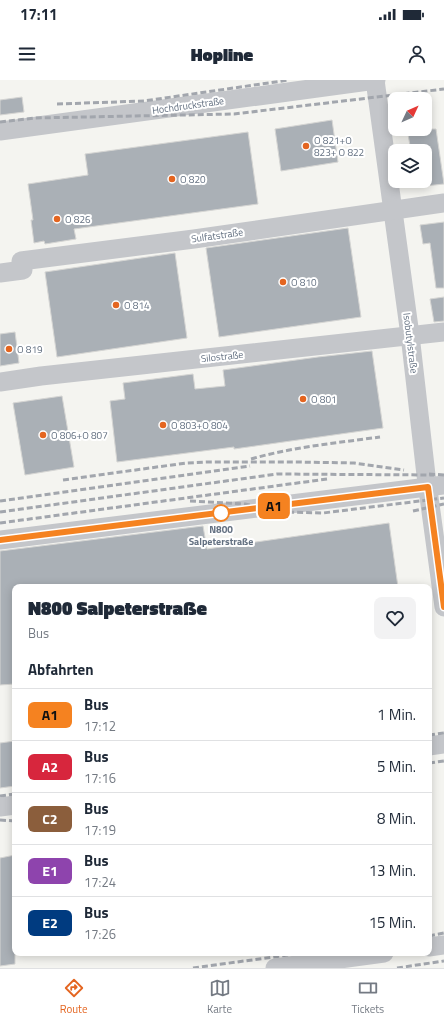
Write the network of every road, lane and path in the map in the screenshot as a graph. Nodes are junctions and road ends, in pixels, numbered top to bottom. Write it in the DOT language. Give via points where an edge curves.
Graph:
graph roads {
  1 [pos="376,80"];
  2 [pos="0,131"];
  3 [pos="444,202"];
  4 [pos="392,210"];
  5 [pos="0,273"];
  6 [pos="444,332"];
  7 [pos="410,335"];
  8 [pos="0,382"];
  9 [pos="436,486"];
  10 [pos="0,540"];
  11 [pos="444,607"];
  12 [pos="444,744"];
  13 [pos="432,746"];
  14 [pos="12,805"];
  15 [pos="0,807"];
  16 [pos="444,945"];
  17 [pos="432,947"];
  18 [pos="362,956"];
  19 [pos="275,968"];
  1 -- 2 [label="street, Hochdruckstraße"];
  1 -- 4 [label="street, Isobutylstraße"];
  3 -- 4 [label="street, Sulfatstraße"];
  4 -- 5 [label="street, Sulfatstraße" via="21,261 23,270"];
  4 -- 7 [label="street, Isobutylstraße"];
  6 -- 7 [label="street, Silostraße"];
  7 -- 8 [label="street, Silostraße"];
  7 -- 9 [label="street, Isobutylstraße"];
  9 -- 10 [label="street"];
  9 -- 11 [label="street, Isobutylstraße"];
  12 -- 13 [label="street"];
  14 -- 15 [label="street"];
  16 -- 17 [label="street"];
  18 -- 19 [label="street"];
}
